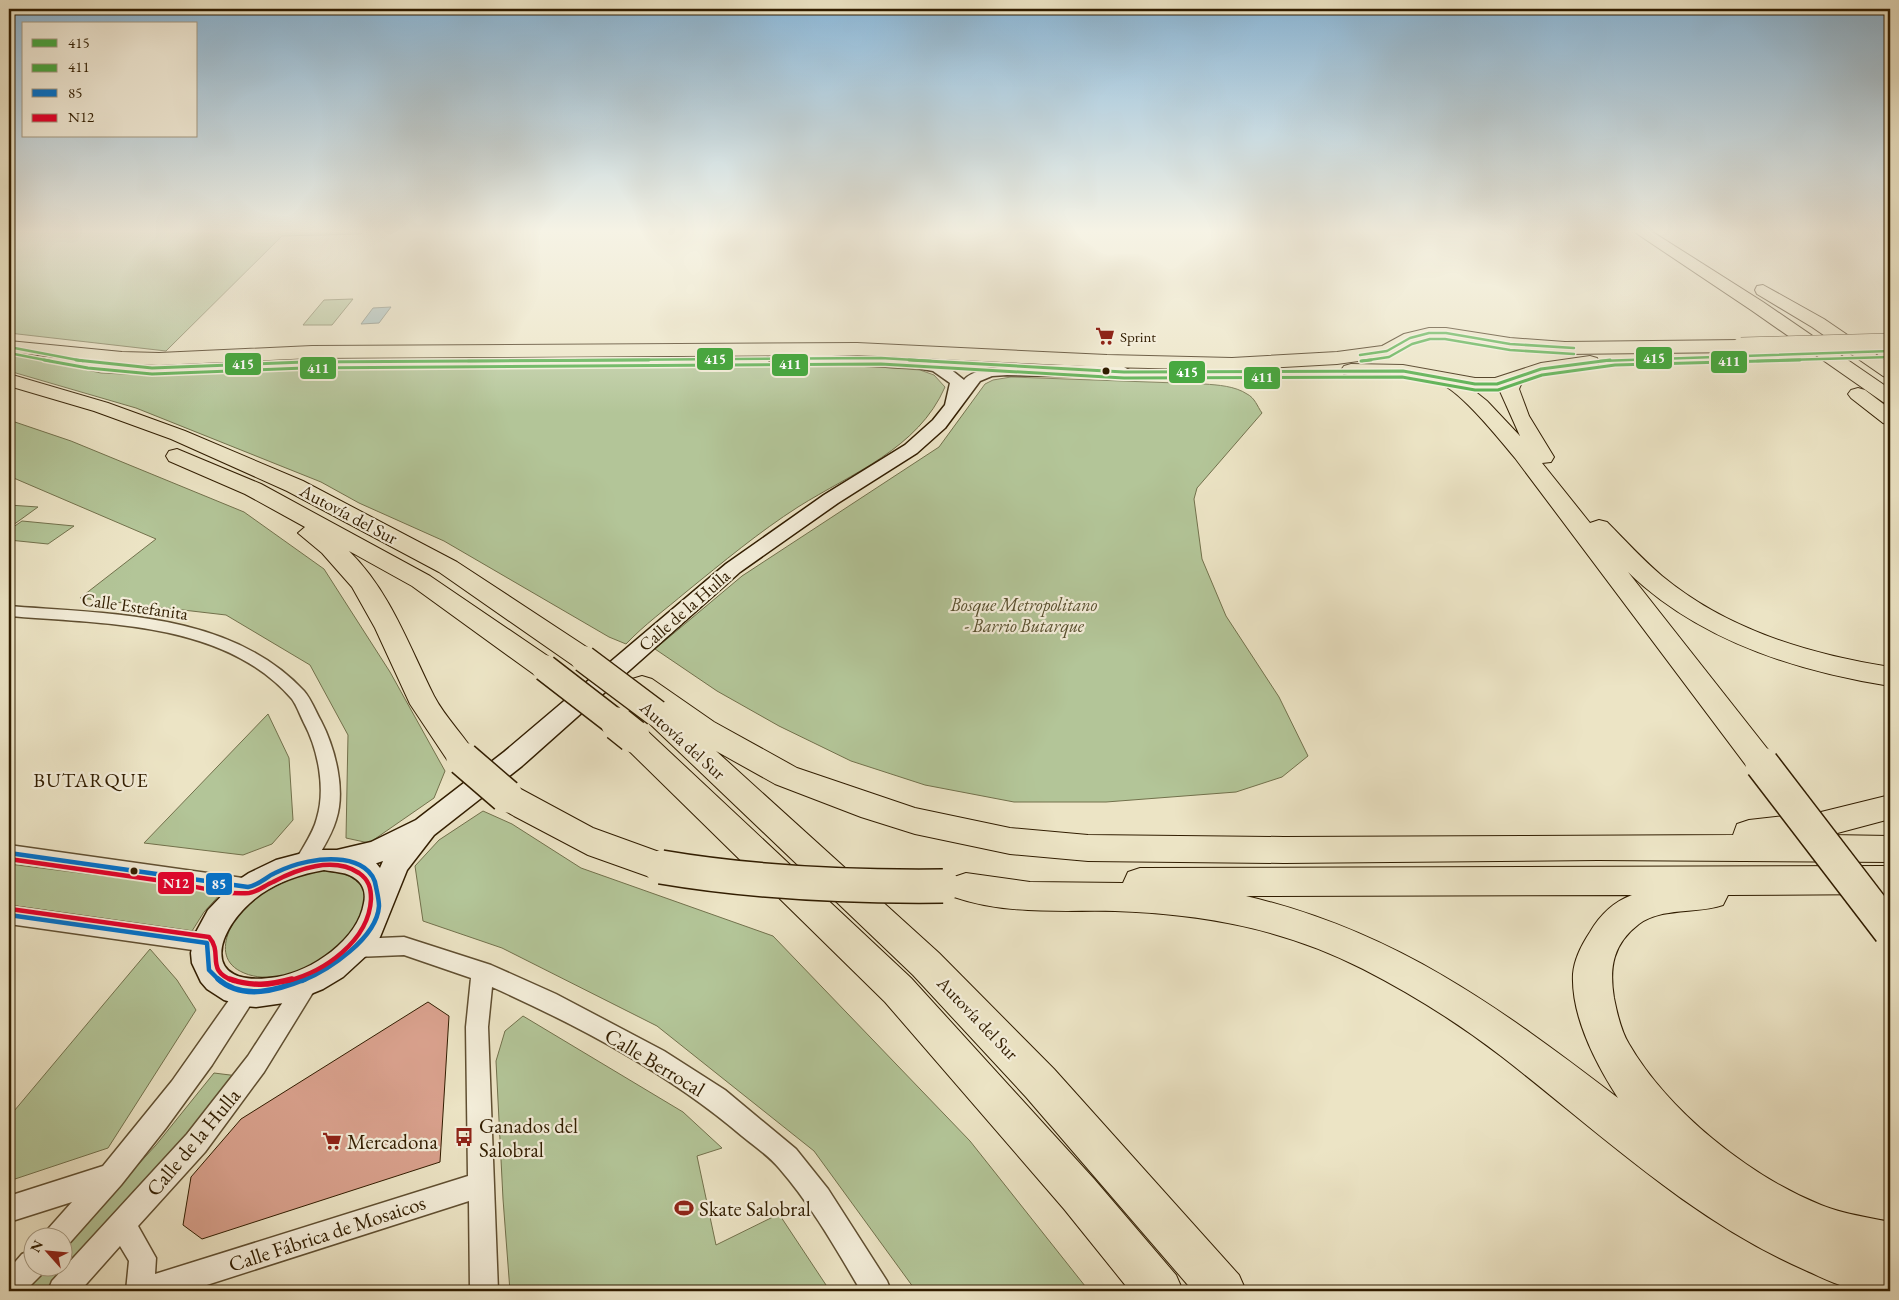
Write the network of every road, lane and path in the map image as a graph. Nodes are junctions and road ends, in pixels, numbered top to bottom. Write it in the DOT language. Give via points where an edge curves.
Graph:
graph roads {
  1 [pos="1739,292"];
  2 [pos="1746,292"];
  3 [pos="1766,292"];
  4 [pos="1818,323"];
  5 [pos="1470,335"];
  6 [pos="1410,338"];
  7 [pos="1890,342"];
  8 [pos="9,343"];
  9 [pos="9,347"];
  10 [pos="29,349"];
  11 [pos="1745,350"];
  12 [pos="1890,350"];
  13 [pos="159,358"];
  14 [pos="775,358"];
  15 [pos="1816,362"];
  16 [pos="1890,362"];
  17 [pos="1124,372"];
  18 [pos="1890,372"];
  19 [pos="1518,377"];
  20 [pos="1441,378"];
  21 [pos="9,380"];
  22 [pos="9,395"];
  23 [pos="1890,398"];
  24 [pos="951,407"];
  25 [pos="1890,419"];
  26 [pos="1890,427"];
  27 [pos="210,469"];
  28 [pos="1588,517"];
  29 [pos="9,611"];
  30 [pos="1890,676"];
  31 [pos="653,719"];
  32 [pos="1771,763"];
  33 [pos="1890,807"];
  34 [pos="425,827"];
  35 [pos="1598,847"];
  36 [pos="1890,849"];
  37 [pos="9,853"];
  38 [pos="342,859"];
  39 [pos="305,862"];
  40 [pos="1890,880"];
  41 [pos="955,886"];
  42 [pos="250,887"];
  43 [pos="1890,894"];
  44 [pos="1890,904"];
  45 [pos="379,906"];
  46 [pos="9,915"];
  47 [pos="1890,931"];
  48 [pos="207,943"];
  49 [pos="356,948"];
  50 [pos="483,972"];
  51 [pos="309,981"];
  52 [pos="247,993"];
  53 [pos="112,1176"];
  54 [pos="480,1185"];
  55 [pos="9,1209"];
  56 [pos="122,1225"];
  57 [pos="66,1228"];
  58 [pos="1890,1244"];
  59 [pos="22,1274"];
  60 [pos="1890,1274"];
  61 [pos="9,1288"];
  62 [pos="62,1291"];
  63 [pos="140,1291"];
  64 [pos="146,1291"];
  65 [pos="484,1291"];
  66 [pos="877,1291"];
  67 [pos="1160,1291"];
  68 [pos="1223,1291"];
  1 -- 15 [label="highway" via="1751,312"];
  2 -- 23 [label="highway"];
  3 -- 4 [label="highway"];
  4 -- 16 [label="highway" via="1835,328"];
  4 -- 18 [label="highway"];
  5 -- 6 [label="highway" via="1428,333"];
  5 -- 11 [label="highway" via="1510,344 1565,348"];
  5 -- 19 [label="highway" via="1514,352 1524,369"];
  6 -- 13 [label="highway" via="1387,351 1337,358 1232,364 857,349 312,352"];
  6 -- 20 [label="highway" via="1401,348 1405,359 1416,368"];
  7 -- 11 [label="highway, bridge"];
  8 -- 13 [label="highway"];
  9 -- 10 [label="highway"];
  10 -- 13 [label="highway" via="122,358"];
  10 -- 14 [label="highway" via="118,366 152,368 304,362"];
  11 -- 12 [label="highway"];
  11 -- 19 [label="highway" via="1566,364"];
  14 -- 17 [label="highway" via="881,358"];
  14 -- 24 [label="street" via="916,363 938,367 958,382"];
  15 -- 25 [label="highway"];
  15 -- 26 [label="highway" via="1847,393"];
  17 -- 20 [label="highway" via="1380,370"];
  17 -- 24 [label="street, Calle de la Hulla" via="989,372 974,378"];
  19 -- 20 [label="highway" via="1497,384"];
  19 -- 28 [label="highway" via="1509,389 1524,428"];
  20 -- 32 [label="highway" via="1480,405 1522,453"];
  21 -- 31 [label="highway, Autovía del Sur, bridge" via="101,406 178,435 295,486 448,567 584,659"];
  22 -- 27 [label="highway, Autovía del Sur" via="144,442"];
  24 -- 34 [label="street, Calle de la Hulla" via="939,424 912,449 816,509 733,568 513,759"];
  27 -- 31 [label="highway, Autovía del Sur, bridge" via="421,581 545,668"];
  27 -- 41 [label="highway, bridge" via="234,490 324,541 352,570 373,599 442,734 463,759 506,796 552,824 621,855 713,877 844,887"];
  28 -- 30 [label="highway" via="1654,582 1684,605 1719,624 1800,657"];
  28 -- 32 [label="highway"];
  29 -- 39 [label="street, Calle Estefanita" via="180,630 255,658 286,682 314,716 327,755 328,814"];
  31 -- 35 [label="highway" via="744,754 828,793 915,821 1010,841 1088,848 1284,850"];
  31 -- 67 [label="highway, Autovía del Sur" via="702,800 898,990 1080,1194"];
  31 -- 68 [label="highway, Autovía del Sur" via="926,964 1040,1083"];
  32 -- 44 [label="highway"];
  32 -- 47 [label="highway, bridge"];
  33 -- 35 [label="highway" via="1821,825"];
  34 -- 38 [label="street" via="377,852"];
  34 -- 45 [label="street" via="395,865"];
  35 -- 36 [label="highway"];
  37 -- 42 [label="street"];
  38 -- 39 [label="street"];
  38 -- 45 [label="street" via="360,865 372,875 379,889"];
  39 -- 42 [label="street" via="277,871"];
  40 -- 41 [label="highway" via="1189,881"];
  41 -- 60 [label="highway" via="1022,896 1097,896 1204,903 1268,917 1375,957 1431,986 1491,1027 1686,1176 1770,1230 1829,1258"];
  42 -- 48 [label="street" via="222,913"];
  43 -- 58 [label="highway" via="1719,894 1664,901 1632,910 1606,934 1592,970 1597,1015 1615,1058 1644,1098 1674,1131 1713,1165 1770,1204 1830,1231"];
  45 -- 49 [label="street" via="372,926"];
  46 -- 48 [label="street"];
  48 -- 52 [label="street" via="207,967 221,985"];
  49 -- 50 [label="street, Calle Berrocal" via="404,946"];
  49 -- 51 [label="street"];
  50 -- 54 [label="street" via="477,1027"];
  50 -- 66 [label="street, Calle Berrocal" via="548,1001 656,1059 716,1098 788,1158 819,1198"];
  51 -- 52 [label="street" via="274,992"];
  51 -- 56 [label="street, Calle de la Hulla" via="256,1064 196,1143"];
  52 -- 53 [label="street" via="206,1056"];
  53 -- 55 [label="street"];
  53 -- 57 [label="street"];
  54 -- 64 [label="street, Calle Fábrica de Mosaicos"];
  54 -- 65 [label="street"];
  56 -- 62 [label="street, Calle de la Hulla"];
  56 -- 63 [label="street" via="143,1258"];
  59 -- 61 [label="street"];
}
